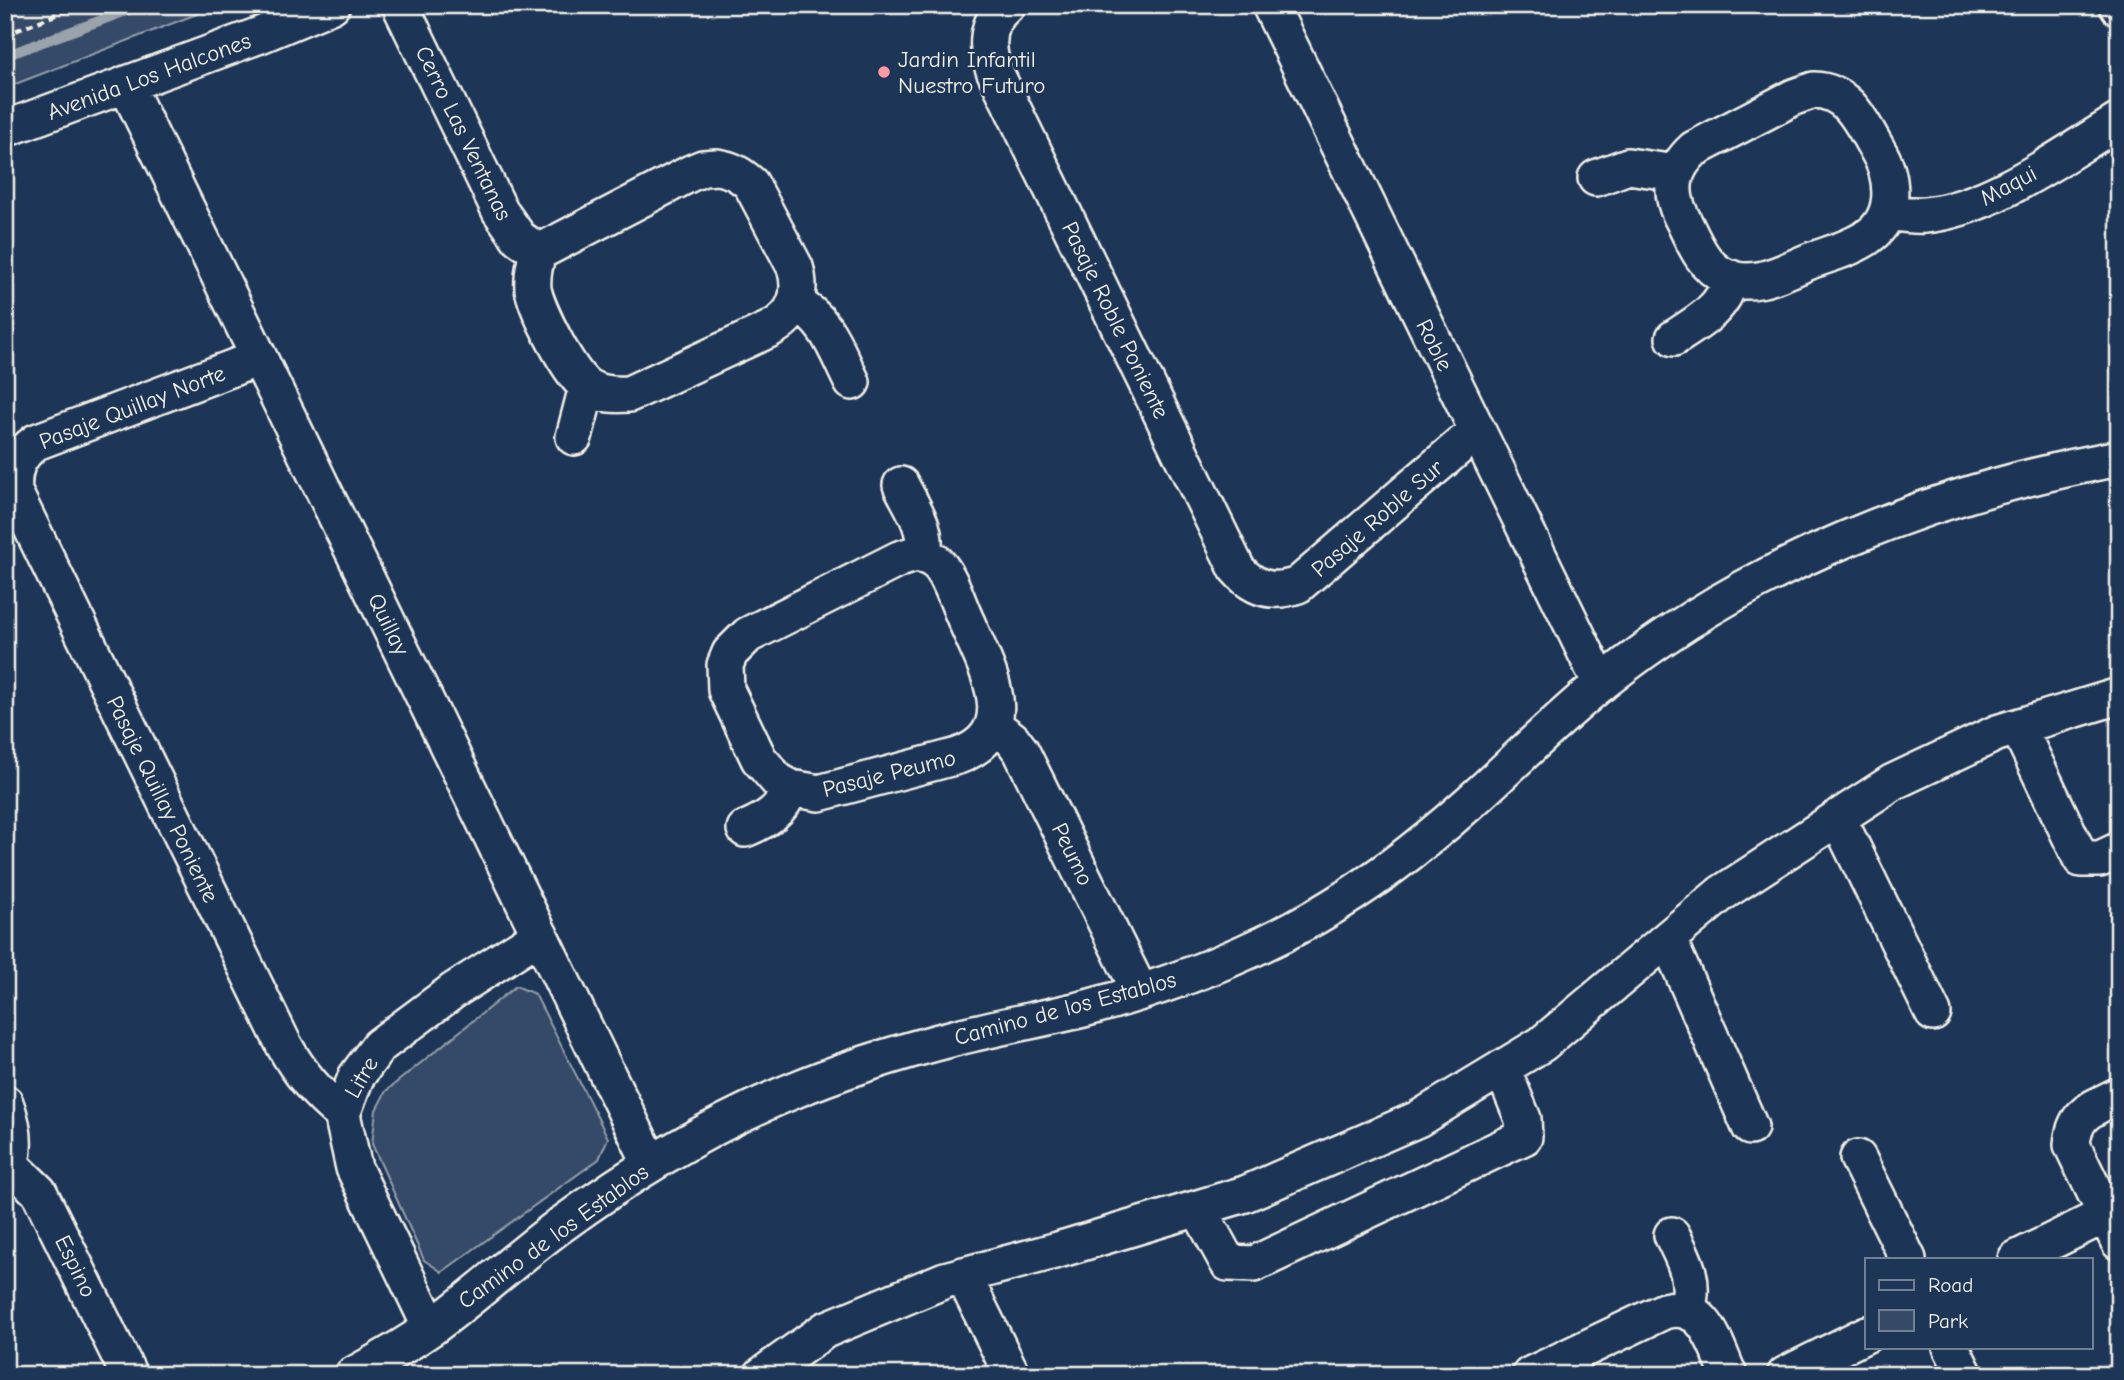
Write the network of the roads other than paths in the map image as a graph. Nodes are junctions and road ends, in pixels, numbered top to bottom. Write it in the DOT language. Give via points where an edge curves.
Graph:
graph roads {
  1 [pos="332,5"];
  2 [pos="400,5"];
  3 [pos="1270,5"];
  4 [pos="998,19"];
  5 [pos="126,84"];
  6 [pos="2119,121"];
  7 [pos="5,129"];
  8 [pos="1676,173"];
  9 [pos="1596,178"];
  10 [pos="1887,212"];
  11 [pos="539,252"];
  12 [pos="1731,278"];
  13 [pos="796,304"];
  14 [pos="1674,338"];
  15 [pos="259,358"];
  16 [pos="852,382"];
  17 [pos="587,387"];
  18 [pos="1478,431"];
  19 [pos="574,437"];
  20 [pos="2119,438"];
  21 [pos="2119,457"];
  22 [pos="14,469"];
  23 [pos="2059,469"];
  24 [pos="901,485"];
  25 [pos="923,555"];
  26 [pos="1270,590"];
  27 [pos="1601,684"];
  28 [pos="2119,696"];
  29 [pos="993,726"];
  30 [pos="2018,727"];
  31 [pos="791,788"];
  32 [pos="1838,818"];
  33 [pos="745,828"];
  34 [pos="2119,850"];
  35 [pos="540,935"];
  36 [pos="1668,939"];
  37 [pos="1140,992"];
  38 [pos="1933,1013"];
  39 [pos="1502,1068"];
  40 [pos="2119,1096"];
  41 [pos="5,1103"];
  42 [pos="342,1114"];
  43 [pos="1750,1127"];
  44 [pos="1858,1158"];
  45 [pos="651,1164"];
  46 [pos="8,1170"];
  47 [pos="1198,1208"];
  48 [pos="2112,1229"];
  49 [pos="1672,1235"];
  50 [pos="1908,1258"];
  51 [pos="2019,1258"];
  52 [pos="963,1275"];
  53 [pos="1687,1310"];
  54 [pos="431,1328"];
  55 [pos="1865,1335"];
  56 [pos="1952,1348"];
  57 [pos="774,1371"];
  58 [pos="129,1375"];
  59 [pos="353,1375"];
  60 [pos="1012,1375"];
  61 [pos="1530,1375"];
  62 [pos="1729,1375"];
  63 [pos="1785,1375"];
  64 [pos="1965,1375"];
  1 -- 5 [label="street, Avenida Los Halcones"];
  2 -- 11 [label="street, Cerro Las Ventanas" via="500,211 519,237"];
  3 -- 18 [label="street, Roble"];
  4 -- 26 [label="street, Pasaje Roble Poniente" via="987,46 994,70 1237,569 1256,586"];
  5 -- 7 [label="street, Avenida Los Halcones"];
  5 -- 15 [label="street, Quillay"];
  6 -- 10 [label="street, Maqui" via="2021,180 1970,204 1925,215"];
  8 -- 9 [label="street" via="1628,166"];
  8 -- 10 [label="street" via="1694,149 1804,92 1825,91 1851,106 1882,158 1891,188"];
  8 -- 12 [label="street" via="1673,196 1704,260"];
  10 -- 12 [label="street" via="1877,229 1856,243 1761,280"];
  11 -- 13 [label="street" via="691,173 704,168 729,169 758,194 795,267 799,279"];
  11 -- 17 [label="street" via="532,276 534,292 568,367"];
  12 -- 14 [label="street" via="1714,310"];
  13 -- 16 [label="street" via="821,323"];
  13 -- 17 [label="street" via="781,323 629,394"];
  15 -- 22 [label="street, Pasaje Quillay Norte" via="36,442"];
  15 -- 35 [label="street, Quillay"];
  17 -- 19 [label="street"];
  18 -- 26 [label="street, Pasaje Roble Sur" via="1298,585"];
  18 -- 27 [label="street, Roble"];
  20 -- 23 [label="street, Camino de los Establos"];
  21 -- 23 [label="street, Camino de los Establos"];
  22 -- 42 [label="street, Pasaje Quillay Poniente" via="13,492 18,503 284,1045 304,1079"];
  23 -- 27 [label="street, Camino de los Establos" via="1910,514 1813,554 1719,602"];
  24 -- 25 [label="street" via="922,527"];
  25 -- 29 [label="street" via="940,566 988,671 996,697"];
  25 -- 31 [label="street, Pasaje Peumo" via="899,559 748,635 730,653 724,678 730,702 767,771"];
  27 -- 37 [label="street, Camino de los Establos" via="1416,849 1365,886 1255,947"];
  28 -- 30 [label="street"];
  29 -- 31 [label="street, Pasaje Peumo" via="982,743 958,756 826,791"];
  29 -- 37 [label="street, Peumo" via="1012,739 1025,757"];
  30 -- 32 [label="street" via="1893,782"];
  30 -- 34 [label="street" via="2081,859 2100,859"];
  31 -- 33 [label="street, Pasaje Peumo" via="775,813"];
  32 -- 36 [label="street" via="1722,893"];
  32 -- 38 [label="street"];
  35 -- 42 [label="street, Litre" via="379,1046 356,1077"];
  35 -- 45 [label="street, Quillay"];
  36 -- 39 [label="street" via="1542,1044"];
  36 -- 43 [label="street"];
  37 -- 45 [label="street, Camino de los Establos" via="900,1052 838,1073 738,1115"];
  39 -- 47 [label="street" via="1418,1119 1245,1194"];
  39 -- 47 [label="street" via="1523,1119 1524,1137 1254,1264 1228,1263"];
  40 -- 48 [label="street" via="2077,1120 2072,1145"];
  41 -- 46 [label="street" via="13,1135"];
  42 -- 54 [label="street, Litre" via="354,1168"];
  44 -- 50 [label="street"];
  45 -- 54 [label="street, Camino de los Establos" via="558,1228"];
  46 -- 58 [label="street, Espino" via="39,1192"];
  47 -- 52 [label="street"];
  48 -- 51 [label="street"];
  49 -- 53 [label="street" via="1689,1272"];
  52 -- 57 [label="street" via="825,1330"];
  52 -- 60 [label="street"];
  53 -- 61 [label="street" via="1664,1311"];
  53 -- 62 [label="street" via="1706,1324"];
  54 -- 59 [label="street, Camino de los Establos"];
  55 -- 63 [label="street"];
  56 -- 64 [label="street"];
}
